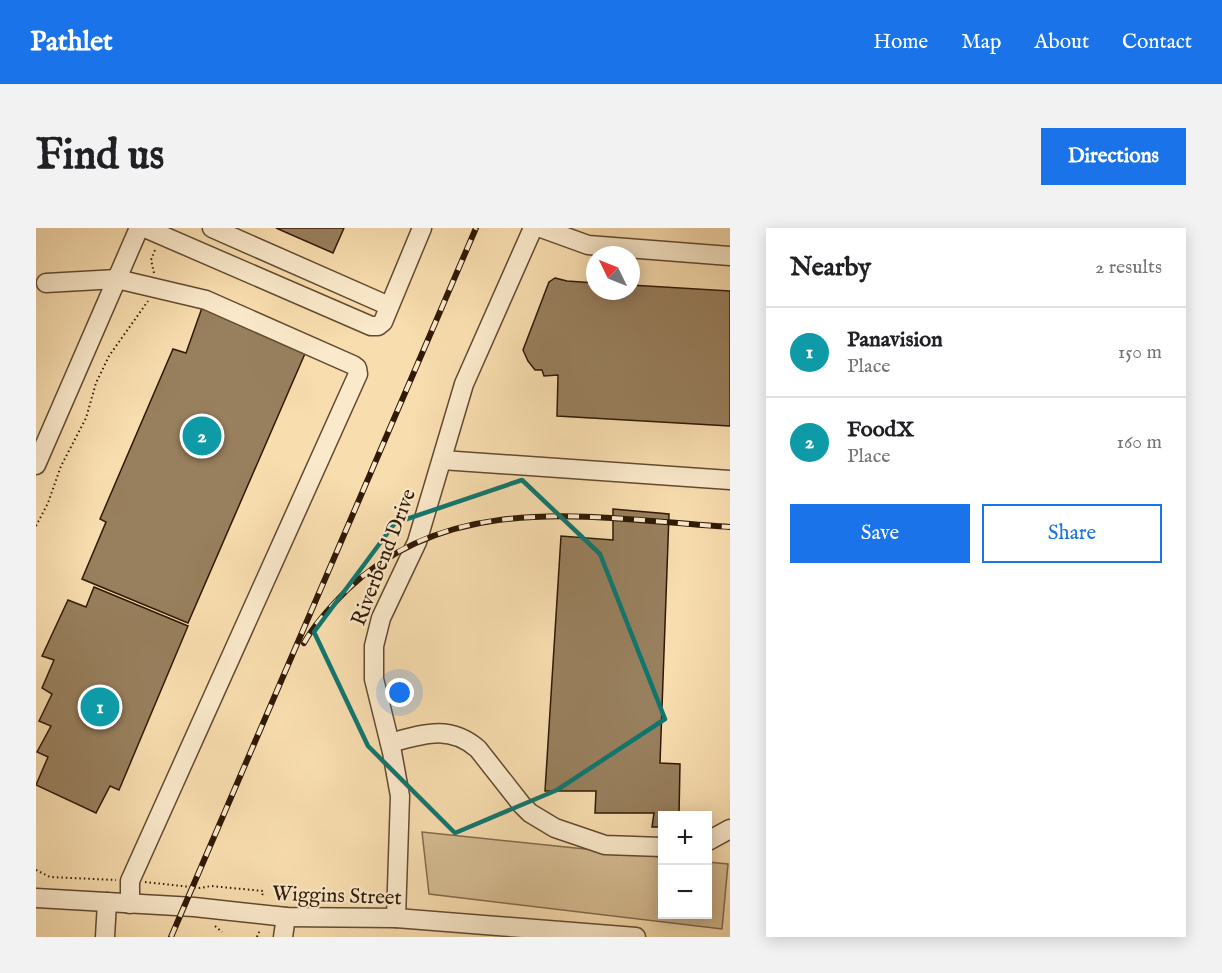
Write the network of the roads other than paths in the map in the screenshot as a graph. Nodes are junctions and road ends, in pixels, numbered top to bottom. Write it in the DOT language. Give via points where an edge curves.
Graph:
graph roads {
  1 [pos="139,228"];
  2 [pos="211,228"];
  3 [pos="422,228"];
  4 [pos="533,228"];
  5 [pos="541,228"];
  6 [pos="153,232"];
  7 [pos="179,243"];
  8 [pos="730,256"];
  9 [pos="117,279"];
  10 [pos="46,283"];
  11 [pos="389,306"];
  12 [pos="442,460"];
  13 [pos="36,465"];
  14 [pos="730,480"];
  15 [pos="390,743"];
  16 [pos="730,829"];
  17 [pos="712,839"];
  18 [pos="658,847"];
  19 [pos="36,898"];
  20 [pos="107,902"];
  21 [pos="130,904"];
  22 [pos="286,917"];
  23 [pos="396,918"];
  24 [pos="105,937"];
  25 [pos="283,937"];
  26 [pos="636,937"];
  1 -- 9 [label="street"];
  2 -- 7 [label="street"];
  2 -- 11 [label="street"];
  3 -- 11 [label="street"];
  4 -- 12 [label="street, Riverbend Drive" via="464,384"];
  5 -- 8 [label="street" via="588,245"];
  6 -- 7 [label="street"];
  7 -- 11 [label="street" via="372,326 382,322"];
  9 -- 10 [label="street"];
  9 -- 13 [label="street"];
  9 -- 21 [label="street" via="207,300 352,365 358,374 130,881"];
  12 -- 14 [label="street"];
  12 -- 15 [label="street, Riverbend Drive" via="417,542 381,618 374,646 374,680"];
  15 -- 18 [label="street" via="429,733 458,736 478,749 530,813 555,828 605,845"];
  15 -- 23 [label="street, Riverbend Drive" via="400,796"];
  16 -- 17 [label="street"];
  19 -- 20 [label="street, Wiggins Street"];
  20 -- 21 [label="street, Wiggins Street"];
  20 -- 24 [label="street"];
  21 -- 22 [label="street, Wiggins Street"];
  22 -- 23 [label="street, Wiggins Street"];
  22 -- 25 [label="street"];
  23 -- 26 [label="street, Wiggins Street"];
}
